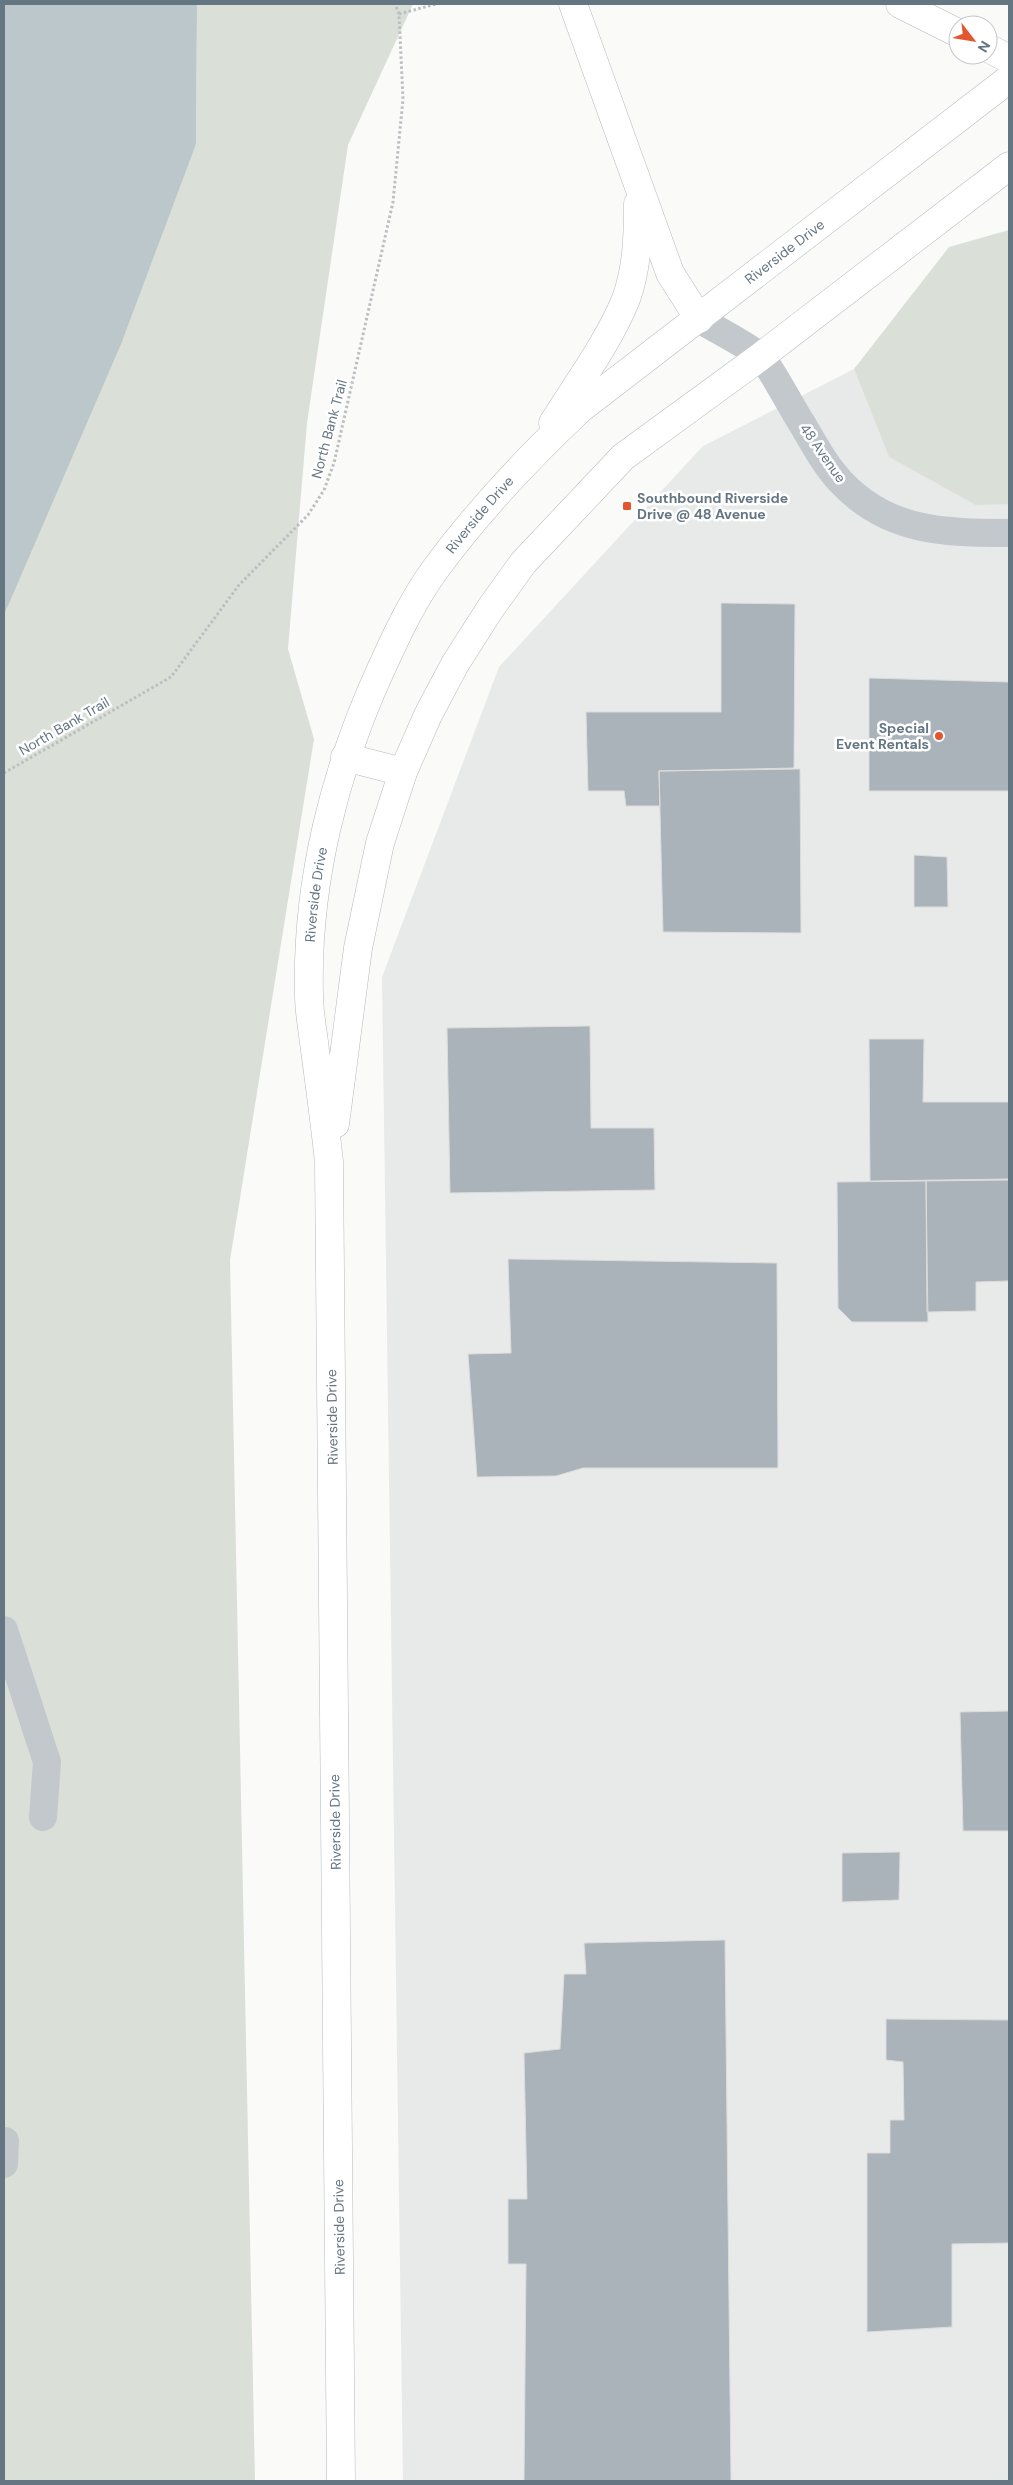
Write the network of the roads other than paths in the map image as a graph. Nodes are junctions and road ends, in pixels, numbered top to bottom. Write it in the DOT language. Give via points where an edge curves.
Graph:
graph roads {
  1 [pos="573,4"];
  2 [pos="900,4"];
  3 [pos="948,28"];
  4 [pos="1009,79"];
  5 [pos="1009,166"];
  6 [pos="638,187"];
  7 [pos="699,320"];
  8 [pos="760,357"];
  9 [pos="536,452"];
  10 [pos="1009,533"];
  11 [pos="345,758"];
  12 [pos="404,772"];
  13 [pos="329,1162"];
  14 [pos="4,1630"];
  15 [pos="42,1817"];
  16 [pos="341,2481"];
  1 -- 6 [label="main road"];
  2 -- 3 [label="main road"];
  4 -- 7 [label="main road, Riverside Drive"];
  5 -- 8 [label="main road, Riverside Drive"];
  6 -- 7 [label="main road" via="670,273"];
  6 -- 9 [label="main road" via="638,235 626,298 614,324"];
  7 -- 8 [label="street, 48 Avenue"];
  7 -- 9 [label="main road, Riverside Drive" via="580,410"];
  8 -- 10 [label="street, 48 Avenue" via="826,462 841,482 861,499 894,520 915,527 966,533"];
  8 -- 12 [label="main road, Riverside Drive" via="622,457 524,563 455,664 428,715"];
  9 -- 11 [label="main road, Riverside Drive" via="480,513 433,572 396,635"];
  11 -- 12 [label="main road"];
  11 -- 13 [label="main road, Riverside Drive" via="317,871 310,943 309,997"];
  12 -- 13 [label="main road, Riverside Drive" via="380,843 367,896"];
  13 -- 16 [label="main road, Riverside Drive"];
  14 -- 15 [label="street" via="47,1762"];
}
